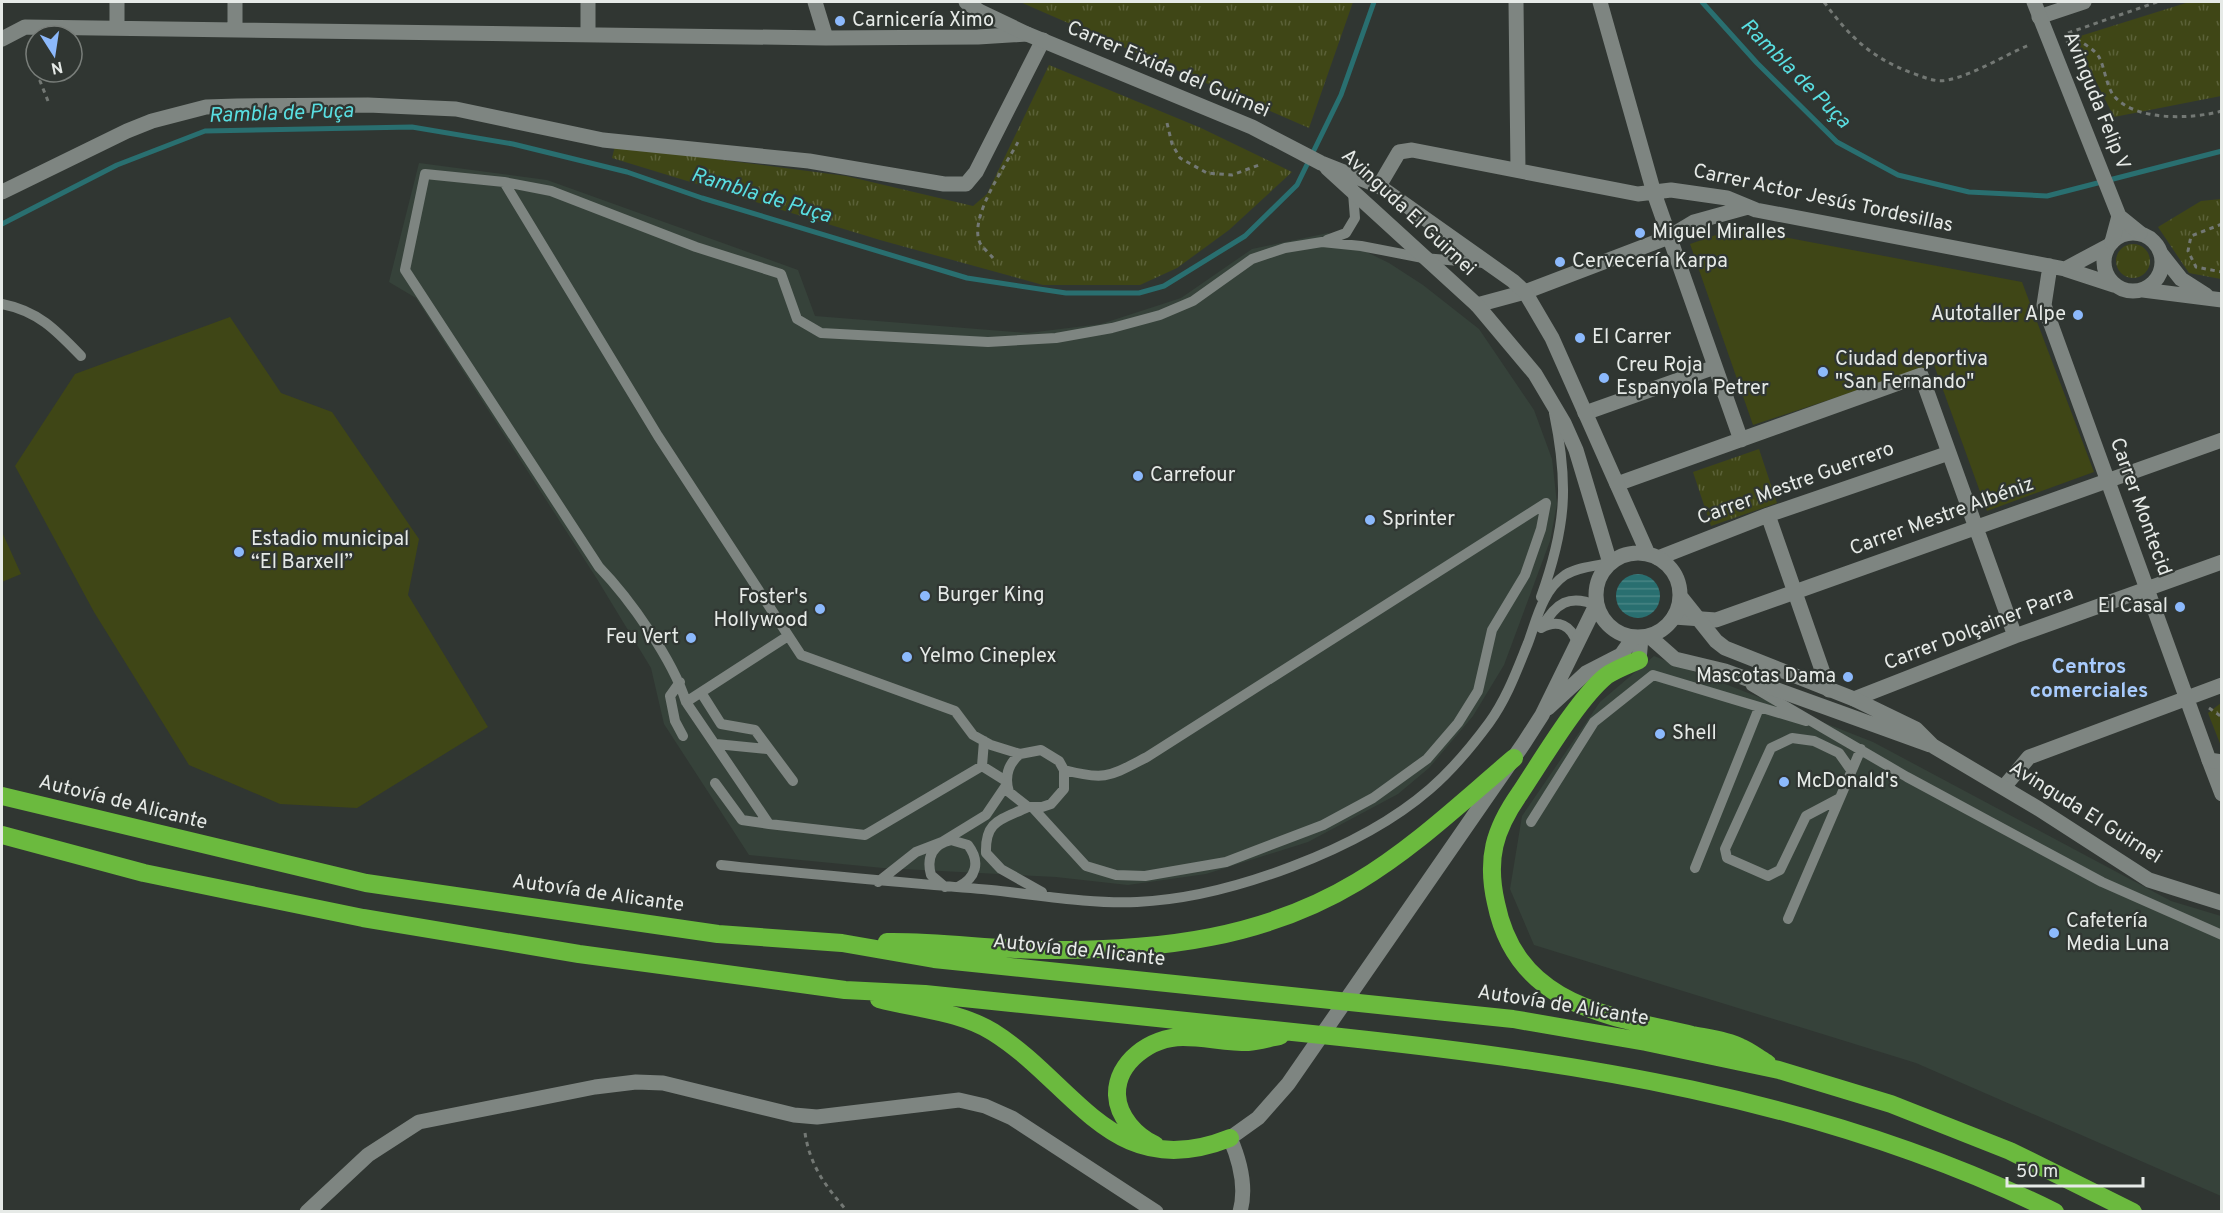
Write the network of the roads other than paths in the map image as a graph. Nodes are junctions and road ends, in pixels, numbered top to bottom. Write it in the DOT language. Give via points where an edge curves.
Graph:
graph roads {
  1 [pos="117,2"];
  2 [pos="235,2"];
  3 [pos="588,2"];
  4 [pos="814,2"];
  5 [pos="966,2"];
  6 [pos="1516,2"];
  7 [pos="1600,2"];
  8 [pos="2034,2"];
  9 [pos="2084,2"];
  10 [pos="2039,17"];
  11 [pos="117,28"];
  12 [pos="235,28"];
  13 [pos="588,34"];
  14 [pos="1027,34"];
  15 [pos="826,38"];
  16 [pos="2,39"];
  17 [pos="1042,40"];
  18 [pos="1321,163"];
  19 [pos="1518,169"];
  20 [pos="504,182"];
  21 [pos="1379,186"];
  22 [pos="2,192"];
  23 [pos="1353,193"];
  24 [pos="1654,193"];
  25 [pos="1748,207"];
  26 [pos="2117,210"];
  27 [pos="2140,233"];
  28 [pos="1669,237"];
  29 [pos="1322,242"];
  30 [pos="2110,244"];
  31 [pos="2162,255"];
  32 [pos="1422,258"];
  33 [pos="1488,263"];
  34 [pos="2058,268"];
  35 [pos="2114,285"];
  36 [pos="2143,290"];
  37 [pos="1525,292"];
  38 [pos="2216,299"];
  39 [pos="2,304"];
  40 [pos="1477,304"];
  41 [pos="81,356"];
  42 [pos="1715,367"];
  43 [pos="1551,401"];
  44 [pos="1585,412"];
  45 [pos="1741,440"];
  46 [pos="2222,440"];
  47 [pos="1949,453"];
  48 [pos="2108,480"];
  49 [pos="1617,484"];
  50 [pos="1768,515"];
  51 [pos="1976,527"];
  52 [pos="1653,556"];
  53 [pos="2222,562"];
  54 [pos="1610,563"];
  55 [pos="2147,589"];
  56 [pos="1795,591"];
  57 [pos="1680,596"];
  58 [pos="1596,605"];
  59 [pos="1540,606"];
  60 [pos="1674,617"];
  61 [pos="1702,621"];
  62 [pos="1542,627"];
  63 [pos="788,636"];
  64 [pos="2015,636"];
  65 [pos="1641,637"];
  66 [pos="1530,638"];
  67 [pos="1576,644"];
  68 [pos="1639,660"];
  69 [pos="1725,671"];
  70 [pos="1653,675"];
  71 [pos="680,682"];
  72 [pos="2222,685"];
  73 [pos="1829,690"];
  74 [pos="702,694"];
  75 [pos="2187,697"];
  76 [pos="1854,699"];
  77 [pos="686,702"];
  78 [pos="1783,704"];
  79 [pos="1759,708"];
  80 [pos="1542,715"];
  81 [pos="1791,718"];
  82 [pos="1818,724"];
  83 [pos="683,736"];
  84 [pos="1792,738"];
  85 [pos="984,741"];
  86 [pos="716,744"];
  87 [pos="1933,746"];
  88 [pos="766,748"];
  89 [pos="1861,749"];
  90 [pos="1020,754"];
  91 [pos="1514,758"];
  92 [pos="2216,761"];
  93 [pos="982,766"];
  94 [pos="1064,770"];
  95 [pos="1851,770"];
  96 [pos="793,781"];
  97 [pos="715,783"];
  98 [pos="1006,783"];
  99 [pos="2004,787"];
  100 [pos="2222,794"];
  101 [pos="2,796"];
  102 [pos="1840,798"];
  103 [pos="1030,808"];
  104 [pos="1531,822"];
  105 [pos="769,824"];
  106 [pos="2,835"];
  107 [pos="942,842"];
  108 [pos="986,853"];
  109 [pos="975,858"];
  110 [pos="721,865"];
  111 [pos="1695,868"];
  112 [pos="878,882"];
  113 [pos="946,887"];
  114 [pos="958,887"];
  115 [pos="1048,895"];
  116 [pos="2222,903"];
  117 [pos="1788,919"];
  118 [pos="2222,935"];
  119 [pos="842,942"];
  120 [pos="845,990"];
  121 [pos="1299,1032"];
  122 [pos="1779,1070"];
  123 [pos="1230,1138"];
  124 [pos="1165,1149"];
  125 [pos="307,1212"];
  126 [pos="1156,1212"];
  127 [pos="1240,1212"];
  128 [pos="2055,1212"];
  129 [pos="2133,1212"];
  1 -- 11 [label="street"];
  2 -- 12 [label="street"];
  3 -- 13 [label="street"];
  4 -- 15 [label="street"];
  5 -- 14 [label="street, Carrer Eixida del Guirnei"];
  6 -- 19 [label="street"];
  7 -- 24 [label="street"];
  8 -- 10 [label="street, Avinguda Felip V"];
  9 -- 10 [label="street"];
  10 -- 26 [label="street, Avinguda Felip V"];
  11 -- 12 [label="street"];
  11 -- 16 [label="street" via="25,27"];
  12 -- 13 [label="street"];
  13 -- 15 [label="street"];
  14 -- 15 [label="street"];
  14 -- 17 [label="street, Carrer Eixida del Guirnei"];
  17 -- 18 [label="street, Carrer Eixida del Guirnei" via="1252,127"];
  17 -- 22 [label="street" via="976,172 966,184 603,140 456,109 237,106 206,108 152,121"];
  18 -- 21 [label="street, Avinguda El Guirnei"];
  18 -- 23 [label="street, Avinguda El Guirnei"];
  19 -- 21 [label="street, Carrer Actor Jesús Tordesillas" via="1412,150 1399,152"];
  19 -- 24 [label="street, Carrer Actor Jesús Tordesillas" via="1638,194"];
  20 -- 29 [label="lane" via="551,191 696,247 781,274 796,319 821,333 988,342 1056,338 1112,328 1193,301 1252,259"];
  20 -- 63 [label="lane" via="658,436"];
  20 -- 71 [label="lane" via="425,174 405,270 599,567 620,588"];
  21 -- 33 [label="street, Avinguda El Guirnei"];
  23 -- 29 [label="lane" via="1354,218 1346,233"];
  23 -- 32 [label="street, Avinguda El Guirnei"];
  24 -- 25 [label="street, Carrer Actor Jesús Tordesillas" via="1671,190 1717,196"];
  24 -- 28 [label="street"];
  25 -- 28 [label="street" via="1694,222"];
  25 -- 34 [label="street, Carrer Actor Jesús Tordesillas"];
  26 -- 27 [label="street"];
  26 -- 30 [label="street"];
  27 -- 30 [label="street" via="2130,233"];
  27 -- 31 [label="street" via="2152,239"];
  28 -- 37 [label="street"];
  28 -- 42 [label="street"];
  29 -- 32 [label="lane"];
  30 -- 34 [label="street"];
  30 -- 35 [label="street" via="2104,267"];
  31 -- 36 [label="street" via="2159,276"];
  31 -- 38 [label="street" via="2181,279"];
  32 -- 33 [label="lane"];
  32 -- 40 [label="street, Avinguda El Guirnei"];
  33 -- 37 [label="street, Avinguda El Guirnei"];
  34 -- 35 [label="street, Carrer Actor Jesús Tordesillas"];
  34 -- 48 [label="street, Carrer Montecid" via="2044,305"];
  35 -- 36 [label="street" via="2123,290"];
  36 -- 38 [label="street"];
  37 -- 40 [label="street"];
  37 -- 44 [label="street, Avinguda El Guirnei" via="1552,338"];
  39 -- 41 [label="lane" via="24,308 56,331"];
  40 -- 43 [label="street, Avinguda El Guirnei" via="1528,365"];
  42 -- 44 [label="street"];
  42 -- 45 [label="street"];
  43 -- 54 [label="street, Avinguda El Guirnei" via="1576,450"];
  43 -- 59 [label="lane" via="1565,492 1562,528"];
  44 -- 49 [label="street, Avinguda El Guirnei"];
  45 -- 47 [label="street" via="1921,375"];
  45 -- 49 [label="street"];
  46 -- 48 [label="street, Carrer Mestre Albéniz"];
  47 -- 50 [label="street, Carrer Mestre Guerrero"];
  47 -- 51 [label="street"];
  48 -- 51 [label="street, Carrer Mestre Albéniz"];
  48 -- 55 [label="street, Carrer Montecid"];
  49 -- 52 [label="street, Avinguda El Guirnei"];
  50 -- 52 [label="street, Carrer Mestre Guerrero"];
  50 -- 56 [label="street"];
  51 -- 56 [label="street, Carrer Mestre Albéniz"];
  51 -- 64 [label="street"];
  52 -- 54 [label="street" via="1635,553"];
  52 -- 57 [label="street" via="1674,574"];
  53 -- 55 [label="street, Carrer Dolçainer Parra"];
  54 -- 58 [label="street" via="1596,586"];
  54 -- 59 [label="lane" via="1566,575"];
  55 -- 64 [label="street, Carrer Dolçainer Parra"];
  55 -- 75 [label="street, Carrer Montecid"];
  56 -- 61 [label="street, Carrer Mestre Albéniz" via="1716,620"];
  56 -- 73 [label="street"];
  57 -- 60 [label="street"];
  57 -- 61 [label="street, Avinguda El Guirnei"];
  58 -- 62 [label="lane" via="1574,599 1562,602"];
  58 -- 65 [label="street" via="1609,627"];
  58 -- 67 [label="street"];
  59 -- 66 [label="lane"];
  60 -- 61 [label="street, Carrer Mestre Albéniz"];
  60 -- 65 [label="street" via="1659,632"];
  61 -- 73 [label="street, Avinguda El Guirnei" via="1725,648"];
  62 -- 66 [label="lane"];
  62 -- 67 [label="lane" via="1561,623 1573,633"];
  63 -- 74 [label="lane"];
  63 -- 85 [label="lane" via="801,655 955,711 973,735"];
  64 -- 76 [label="street, Carrer Dolçainer Parra"];
  65 -- 68 [label="street"];
  65 -- 69 [label="street, Avinguda El Guirnei" via="1675,659"];
  65 -- 80 [label="street" via="1621,655 1586,673"];
  66 -- 115 [label="lane" via="1502,703 1452,767 1429,790 1334,848 1249,882 1205,893 1136,902"];
  67 -- 80 [label="street"];
  68 -- 70 [label="lane"];
  68 -- 122 [label="highway" via="1612,672 1592,690 1503,820 1493,845 1492,867 1499,919 1514,951 1547,989 1591,1011 1738,1046"];
  69 -- 78 [label="lane"];
  69 -- 87 [label="street, Avinguda El Guirnei"];
  70 -- 79 [label="lane"];
  70 -- 104 [label="lane" via="1594,722"];
  71 -- 77 [label="lane"];
  71 -- 83 [label="lane" via="670,696 675,722"];
  72 -- 75 [label="street"];
  73 -- 76 [label="street, Avinguda El Guirnei"];
  74 -- 77 [label="lane"];
  74 -- 88 [label="lane" via="721,724 755,730"];
  75 -- 92 [label="street, Carrer Montecid"];
  75 -- 99 [label="street" via="2029,757"];
  76 -- 87 [label="street, Avinguda El Guirnei" via="1916,729"];
  77 -- 86 [label="lane"];
  78 -- 81 [label="lane"];
  78 -- 82 [label="lane"];
  79 -- 81 [label="lane"];
  79 -- 111 [label="lane"];
  80 -- 91 [label="street"];
  81 -- 82 [label="lane"];
  81 -- 84 [label="lane"];
  82 -- 89 [label="lane"];
  84 -- 95 [label="lane" via="1814,741 1839,753"];
  84 -- 102 [label="lane" via="1771,748 1725,849 1727,858 1768,876 1780,870 1806,816"];
  85 -- 90 [label="lane"];
  85 -- 93 [label="lane"];
  86 -- 88 [label="lane"];
  86 -- 105 [label="lane"];
  87 -- 99 [label="street, Avinguda El Guirnei"];
  88 -- 96 [label="lane"];
  89 -- 95 [label="lane"];
  89 -- 118 [label="lane" via="2102,882"];
  90 -- 94 [label="lane" via="1041,750 1051,753"];
  90 -- 98 [label="lane" via="1009,765"];
  91 -- 119 [label="highway" via="1427,831 1356,883 1284,916 1226,934 1143,948 1052,951 918,942"];
  91 -- 123 [label="street" via="1288,1084 1258,1118"];
  92 -- 100 [label="street, Carrer Montecid"];
  93 -- 98 [label="lane"];
  93 -- 105 [label="lane" via="865,835"];
  94 -- 103 [label="lane" via="1064,789 1059,798"];
  94 -- 103 [label="lane" via="1091,777 1110,776 1147,757 1546,503 1525,575 1492,630 1478,691 1458,723 1427,759 1373,798 1323,825 1226,862 1146,876 1116,876 1086,866"];
  95 -- 102 [label="lane"];
  97 -- 105 [label="lane" via="742,820"];
  98 -- 103 [label="lane" via="1014,799"];
  98 -- 107 [label="lane" via="986,816"];
  99 -- 116 [label="street, Avinguda El Guirnei" via="2149,880"];
  101 -- 119 [label="highway, Autovía de Alicante" via="366,883 718,934"];
  102 -- 117 [label="lane"];
  103 -- 108 [label="lane" via="992,824 985,836"];
  106 -- 120 [label="highway" via="144,873 363,918 579,954"];
  107 -- 109 [label="lane" via="960,841"];
  107 -- 112 [label="lane" via="916,852"];
  107 -- 113 [label="lane" via="934,848 928,866 931,875"];
  108 -- 109 [label="lane"];
  108 -- 115 [label="lane" via="1001,869"];
  109 -- 114 [label="lane" via="974,873"];
  110 -- 112 [label="lane"];
  112 -- 113 [label="lane"];
  113 -- 114 [label="lane"];
  114 -- 115 [label="lane"];
  119 -- 122 [label="highway, Autovía de Alicante" via="934,959 1524,1021"];
  120 -- 121 [label="highway" via="925,994"];
  120 -- 124 [label="highway" via="959,1016 991,1031 1022,1053 1094,1121 1122,1139"];
  121 -- 124 [label="highway" via="1249,1042 1181,1037 1164,1040 1136,1054 1118,1078 1118,1104 1135,1130"];
  121 -- 128 [label="highway" via="1507,1056 1761,1105 1930,1156"];
  122 -- 129 [label="highway, Autovía de Alicante" via="1891,1104 2010,1151"];
  123 -- 124 [label="highway" via="1196,1149"];
  123 -- 127 [label="street" via="1244,1191"];
  125 -- 126 [label="street" via="368,1155 419,1122 636,1082 663,1083 806,1116 959,1100 985,1106 1012,1118"];
}
